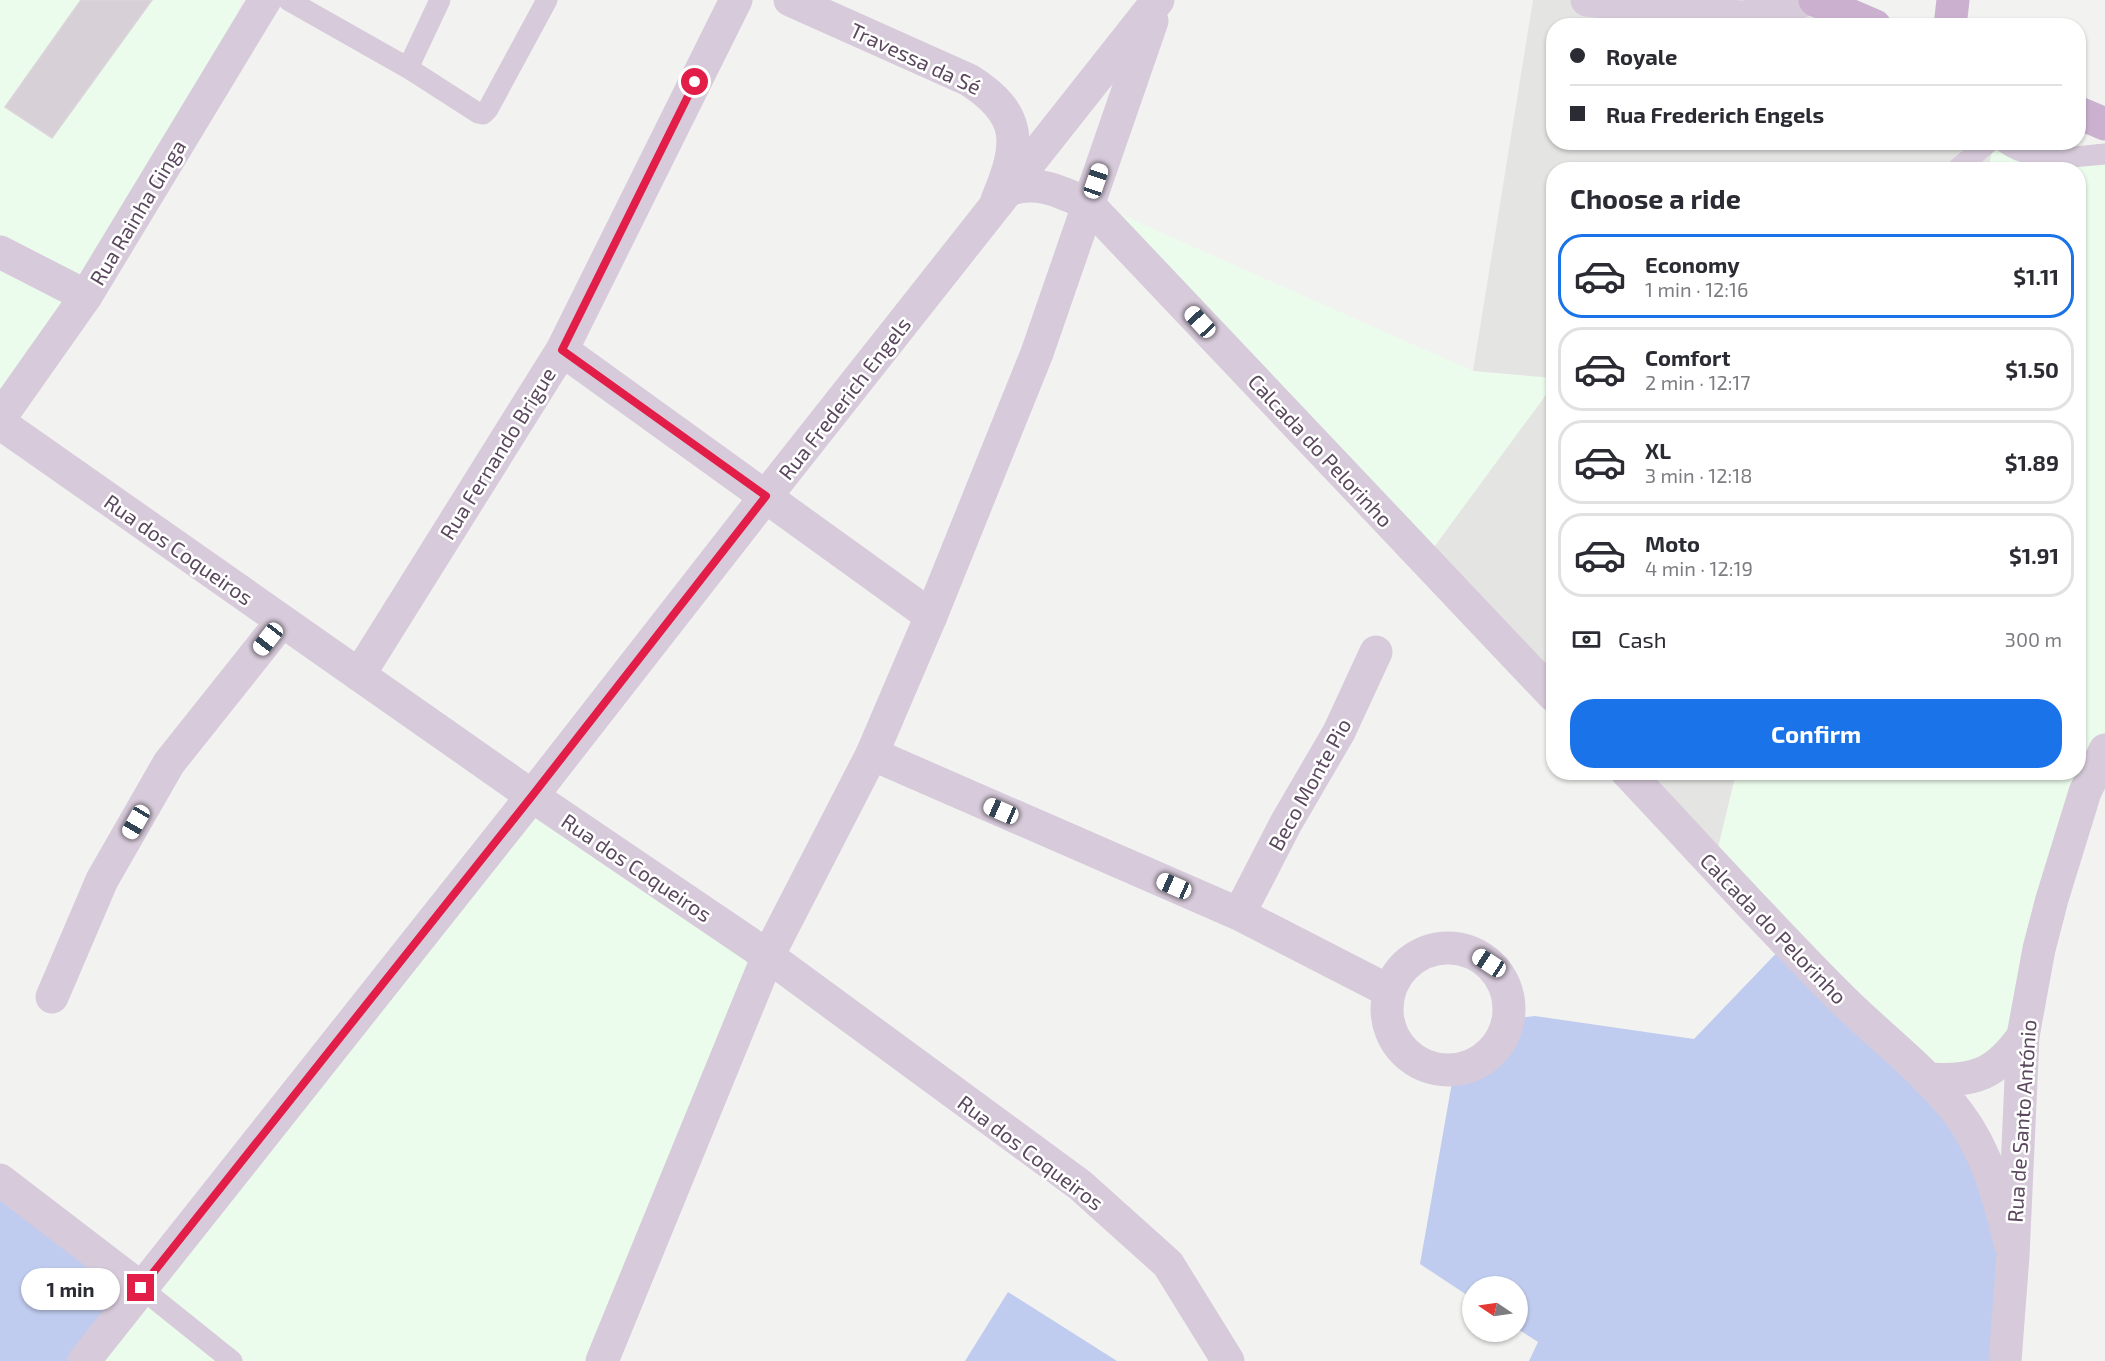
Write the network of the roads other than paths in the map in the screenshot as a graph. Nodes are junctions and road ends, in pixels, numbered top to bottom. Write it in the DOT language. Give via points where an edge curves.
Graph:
graph roads {
  1 [pos="241,0"];
  2 [pos="265,0"];
  3 [pos="288,0"];
  4 [pos="440,0"];
  5 [pos="547,0"];
  6 [pos="736,0"];
  7 [pos="790,0"];
  8 [pos="1159,0"];
  9 [pos="1587,0"];
  10 [pos="1805,0"];
  11 [pos="1815,0"];
  12 [pos="1953,0"];
  13 [pos="1640,3"];
  14 [pos="1857,18"];
  15 [pos="1951,18"];
  16 [pos="408,68"];
  17 [pos="223,69"];
  18 [pos="2086,116"];
  19 [pos="2105,124"];
  20 [pos="2105,140"];
  21 [pos="2086,148"];
  22 [pos="1980,150"];
  23 [pos="2015,150"];
  24 [pos="2080,150"];
  25 [pos="2105,154"];
  26 [pos="2060,158"];
  27 [pos="1965,162"];
  28 [pos="1000,200"];
  29 [pos="1088,204"];
  30 [pos="0,252"];
  31 [pos="86,296"];
  32 [pos="562,350"];
  33 [pos="0,418"];
  34 [pos="0,423"];
  35 [pos="766,496"];
  36 [pos="931,616"];
  37 [pos="282,621"];
  38 [pos="1376,652"];
  39 [pos="359,675"];
  40 [pos="1546,688"];
  41 [pos="2105,750"];
  42 [pos="872,754"];
  43 [pos="1635,780"];
  44 [pos="532,796"];
  45 [pos="1239,914"];
  46 [pos="768,957"];
  47 [pos="1389,991"];
  48 [pos="52,997"];
  49 [pos="2023,1036"];
  50 [pos="1927,1079"];
  51 [pos="0,1180"];
  52 [pos="2013,1256"];
  53 [pos="141,1288"];
  54 [pos="84,1361"];
  55 [pos="232,1361"];
  56 [pos="602,1361"];
  57 [pos="1228,1361"];
  58 [pos="2005,1361"];
  1 -- 17 [label="street"];
  2 -- 17 [label="street, Rua Rainha Ginga"];
  3 -- 16 [label="lane"];
  4 -- 16 [label="lane"];
  5 -- 16 [label="lane" via="483,114"];
  6 -- 32 [label="street, Rua Fernando Brigue"];
  7 -- 28 [label="street, Travessa da Sé" via="988,92 1004,108 1013,143 1012,161"];
  8 -- 28 [label="street, Rua Frederich Engels"];
  8 -- 29 [label="street"];
  9 -- 13 [label="street"];
  10 -- 13 [label="street" via="1768,15 1740,17"];
  11 -- 14 [label="main road"];
  12 -- 15 [label="main road"];
  17 -- 31 [label="street, Rua Rainha Ginga"];
  18 -- 19 [label="main road"];
  20 -- 21 [label="lane"];
  22 -- 27 [label="lane"];
  23 -- 26 [label="lane"];
  24 -- 26 [label="lane"];
  25 -- 26 [label="lane"];
  28 -- 29 [label="street" via="1031,184"];
  28 -- 35 [label="street, Rua Frederich Engels"];
  29 -- 36 [label="street" via="1037,353"];
  29 -- 40 [label="street, Calcada do Pelorinho"];
  30 -- 31 [label="street"];
  31 -- 33 [label="street, Rua Rainha Ginga"];
  32 -- 35 [label="street"];
  32 -- 39 [label="street, Rua Fernando Brigue"];
  34 -- 37 [label="street, Rua dos Coqueiros"];
  35 -- 36 [label="street"];
  35 -- 44 [label="street, Rua Frederich Engels"];
  36 -- 42 [label="street"];
  37 -- 39 [label="street, Rua dos Coqueiros"];
  37 -- 48 [label="street" via="169,764 102,880"];
  38 -- 45 [label="street, Beco Monte Pio" via="1339,732"];
  39 -- 44 [label="street, Rua dos Coqueiros"];
  41 -- 49 [label="street, Rua de Santo António" via="2085,792 2052,899"];
  42 -- 45 [label="street"];
  42 -- 46 [label="street"];
  43 -- 50 [label="street, Calcada do Pelorinho" via="1821,978"];
  44 -- 46 [label="street, Rua dos Coqueiros"];
  44 -- 53 [label="street, Rua Frederich Engels"];
  45 -- 47 [label="street"];
  46 -- 56 [label="street"];
  46 -- 57 [label="street, Rua dos Coqueiros" via="1080,1185 1168,1264"];
  49 -- 50 [label="street" via="1987,1072 1959,1080"];
  49 -- 52 [label="street, Rua de Santo António"];
  50 -- 52 [label="street, Calcada do Pelorinho" via="1958,1113 1988,1165"];
  51 -- 53 [label="street"];
  52 -- 58 [label="street, Rua de Santo António"];
  53 -- 54 [label="street, Rua Frederich Engels"];
  53 -- 55 [label="lane"];
}
